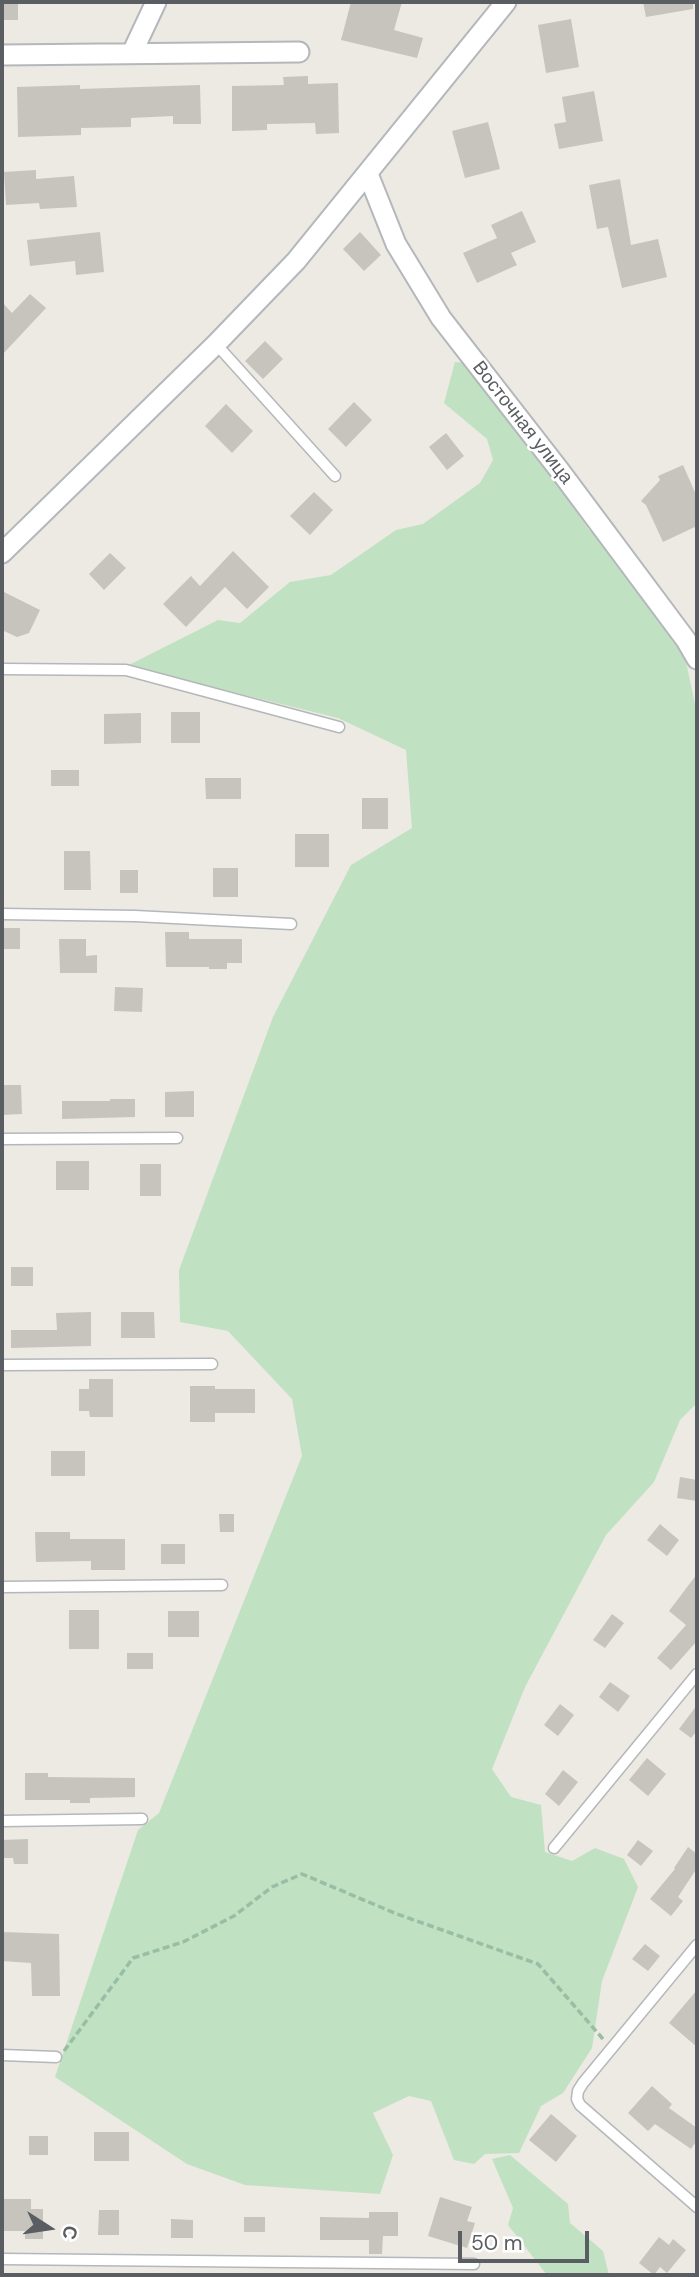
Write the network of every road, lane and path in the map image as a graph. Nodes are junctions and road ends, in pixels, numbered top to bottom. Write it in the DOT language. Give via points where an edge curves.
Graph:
graph roads {
  1 [pos="156,2"];
  2 [pos="506,2"];
  3 [pos="132,52"];
  4 [pos="299,52"];
  5 [pos="2,55"];
  6 [pos="368,174"];
  7 [pos="216,344"];
  8 [pos="335,476"];
  9 [pos="2,553"];
  10 [pos="697,659"];
  11 [pos="2,669"];
  12 [pos="340,727"];
  13 [pos="2,914"];
  14 [pos="291,924"];
  15 [pos="177,1138"];
  16 [pos="2,1139"];
  17 [pos="212,1364"];
  18 [pos="2,1365"];
  19 [pos="222,1585"];
  20 [pos="2,1587"];
  21 [pos="697,1674"];
  22 [pos="142,1819"];
  23 [pos="2,1821"];
  24 [pos="554,1848"];
  25 [pos="697,1945"];
  26 [pos="611,2049"];
  27 [pos="2,2055"];
  28 [pos="57,2057"];
  29 [pos="697,2207"];
  30 [pos="2,2259"];
  31 [pos="474,2264"];
  1 -- 3 [label="street"];
  2 -- 6 [label="street"];
  3 -- 4 [label="street"];
  3 -- 5 [label="street"];
  6 -- 7 [label="street" via="296,261"];
  6 -- 10 [label="street, Восточная улица" via="396,244 441,318"];
  7 -- 8 [label="lane"];
  7 -- 9 [label="street"];
  11 -- 12 [label="lane" via="126,670"];
  13 -- 14 [label="lane"];
  15 -- 16 [label="lane"];
  17 -- 18 [label="lane"];
  19 -- 20 [label="lane"];
  21 -- 24 [label="lane"];
  22 -- 23 [label="lane"];
  25 -- 26 [label="lane"];
  26 -- 28 [label="path" via="538,1964 397,1914 302,1874 272,1887 234,1916 183,1942 133,1958"];
  26 -- 29 [label="lane" via="578,2091 580,2105"];
  27 -- 28 [label="lane"];
  30 -- 31 [label="lane"];
}
